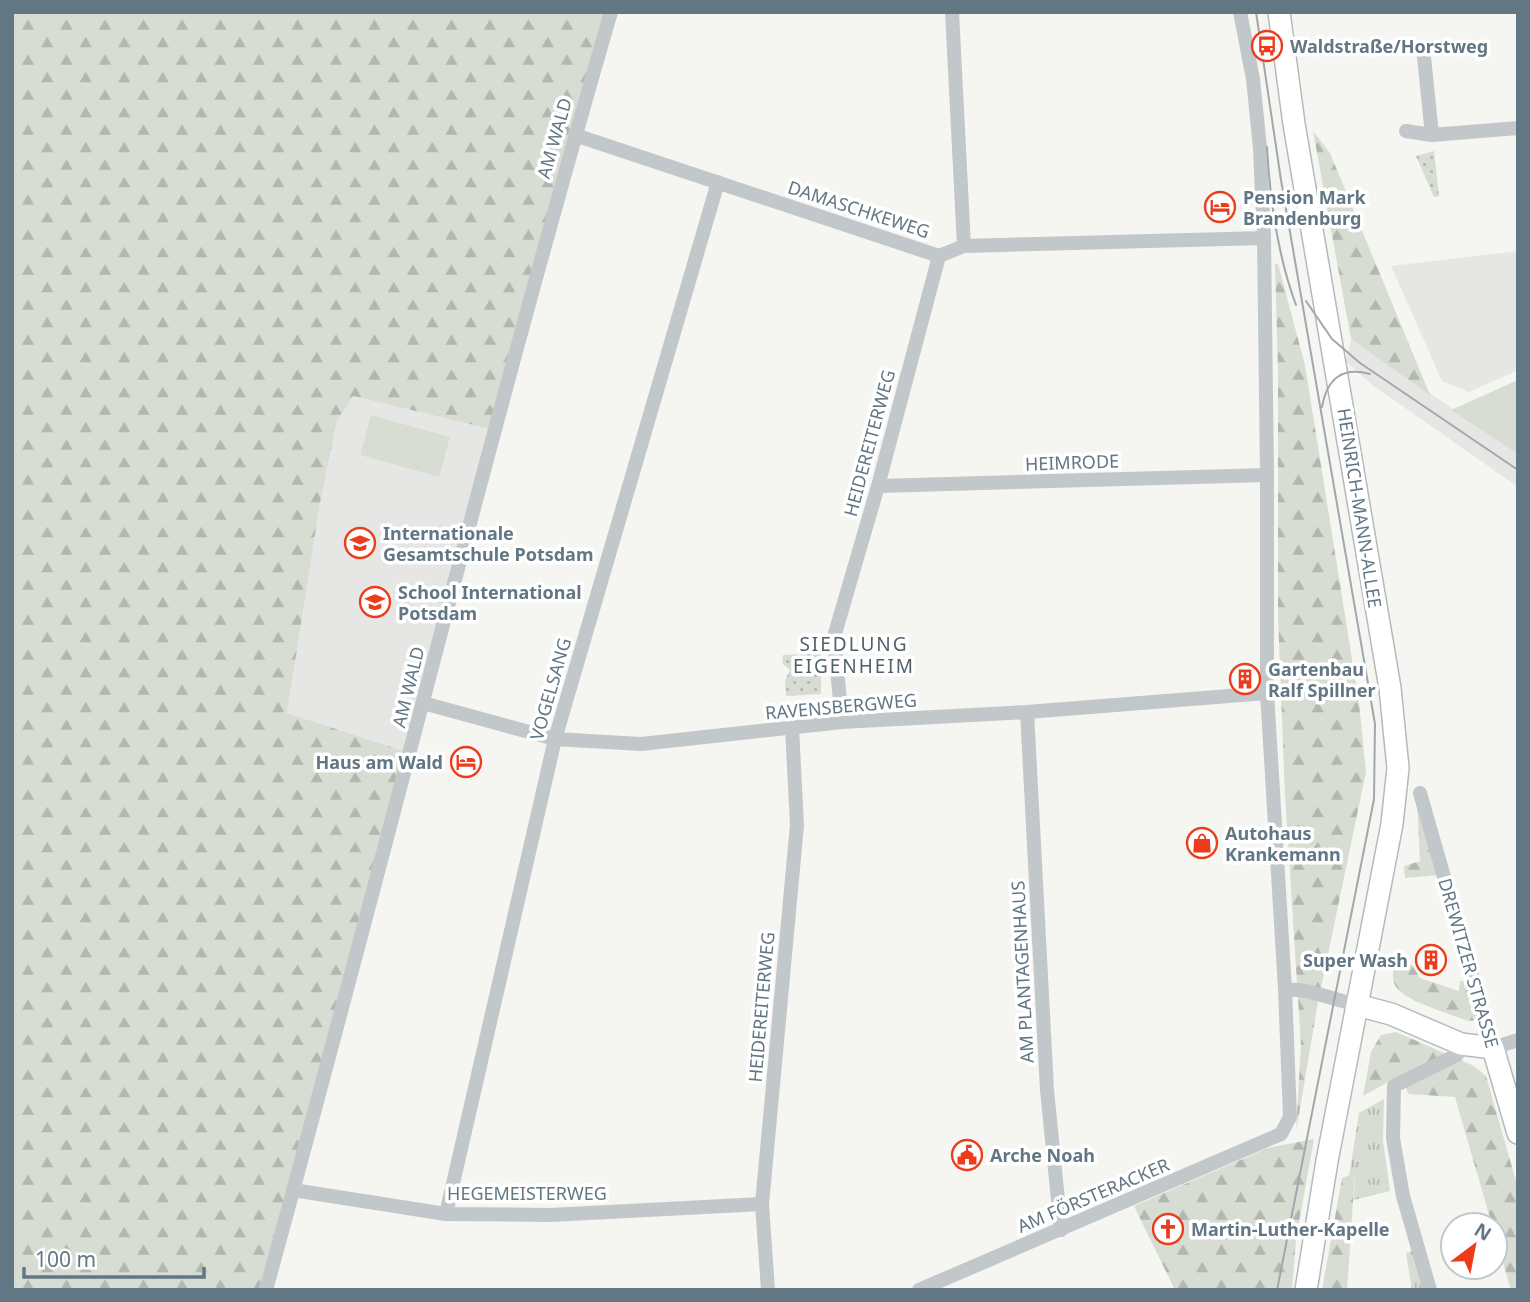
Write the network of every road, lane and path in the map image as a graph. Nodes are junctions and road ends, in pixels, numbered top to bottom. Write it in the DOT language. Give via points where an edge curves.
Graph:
graph roads {
  1 [pos="611,12"];
  2 [pos="951,12"];
  3 [pos="1240,12"];
  4 [pos="1279,12"];
  5 [pos="1424,57"];
  6 [pos="1518,128"];
  7 [pos="1406,131"];
  8 [pos="575,135"];
  9 [pos="1432,135"];
  10 [pos="718,182"];
  11 [pos="1264,238"];
  12 [pos="964,246"];
  13 [pos="939,256"];
  14 [pos="1267,475"];
  15 [pos="878,486"];
  16 [pos="1266,693"];
  17 [pos="423,703"];
  18 [pos="1027,712"];
  19 [pos="842,722"];
  20 [pos="792,728"];
  21 [pos="555,739"];
  22 [pos="1420,793"];
  23 [pos="1285,989"];
  24 [pos="1357,1005"];
  25 [pos="1518,1040"];
  26 [pos="1461,1044"];
  27 [pos="1493,1048"];
  28 [pos="1518,1133"];
  29 [pos="293,1190"];
  30 [pos="762,1204"];
  31 [pos="446,1214"];
  32 [pos="1061,1230"];
  33 [pos="266,1290"];
  34 [pos="768,1290"];
  35 [pos="919,1290"];
  36 [pos="1306,1290"];
  37 [pos="1430,1290"];
  1 -- 8 [label="street, AM WALD"];
  2 -- 12 [label="street"];
  3 -- 11 [label="street" via="1256,107"];
  4 -- 24 [label="main road, HEINRICH-MANN-ALLEE" via="1395,728 1396,796"];
  5 -- 9 [label="street"];
  6 -- 9 [label="street"];
  7 -- 9 [label="street"];
  8 -- 10 [label="street, DAMASCHKEWEG"];
  8 -- 17 [label="street, AM WALD"];
  10 -- 13 [label="street, DAMASCHKEWEG"];
  10 -- 21 [label="street, VOGELSANG"];
  11 -- 12 [label="street, DAMASCHKEWEG"];
  11 -- 14 [label="street"];
  12 -- 13 [label="street, DAMASCHKEWEG"];
  13 -- 15 [label="street, HEIDEREITERWEG"];
  14 -- 15 [label="street, HEIMRODE"];
  14 -- 16 [label="street"];
  15 -- 19 [label="street, HEIDEREITERWEG" via="834,637"];
  16 -- 18 [label="street, RAVENSBERGWEG"];
  16 -- 23 [label="street"];
  17 -- 21 [label="street, RAVENSBERGWEG"];
  17 -- 29 [label="street, AM WALD"];
  18 -- 19 [label="street, RAVENSBERGWEG"];
  18 -- 32 [label="street, AM PLANTAGENHAUS" via="1047,1090"];
  19 -- 20 [label="street, RAVENSBERGWEG"];
  20 -- 21 [label="street, RAVENSBERGWEG" via="641,744"];
  20 -- 30 [label="street, HEIDEREITERWEG" via="797,825"];
  21 -- 31 [label="street, VOGELSANG"];
  22 -- 27 [label="street, DREWITZER STRASSE"];
  23 -- 24 [label="street"];
  23 -- 32 [label="street, AM FÖRSTERACKER" via="1290,1117 1281,1134"];
  24 -- 26 [label="main road" via="1391,1014"];
  24 -- 36 [label="main road, HEINRICH-MANN-ALLEE"];
  25 -- 27 [label="street"];
  26 -- 27 [label="main road"];
  26 -- 37 [label="street" via="1457,1055 1394,1086 1393,1139 1403,1196"];
  27 -- 28 [label="main road, DREWITZER STRASSE"];
  29 -- 31 [label="street, HEGEMEISTERWEG"];
  29 -- 33 [label="street, AM WALD"];
  30 -- 31 [label="street, HEGEMEISTERWEG" via="551,1215"];
  30 -- 34 [label="street, HEIDEREITERWEG"];
  32 -- 35 [label="street, AM FÖRSTERACKER"];
}
